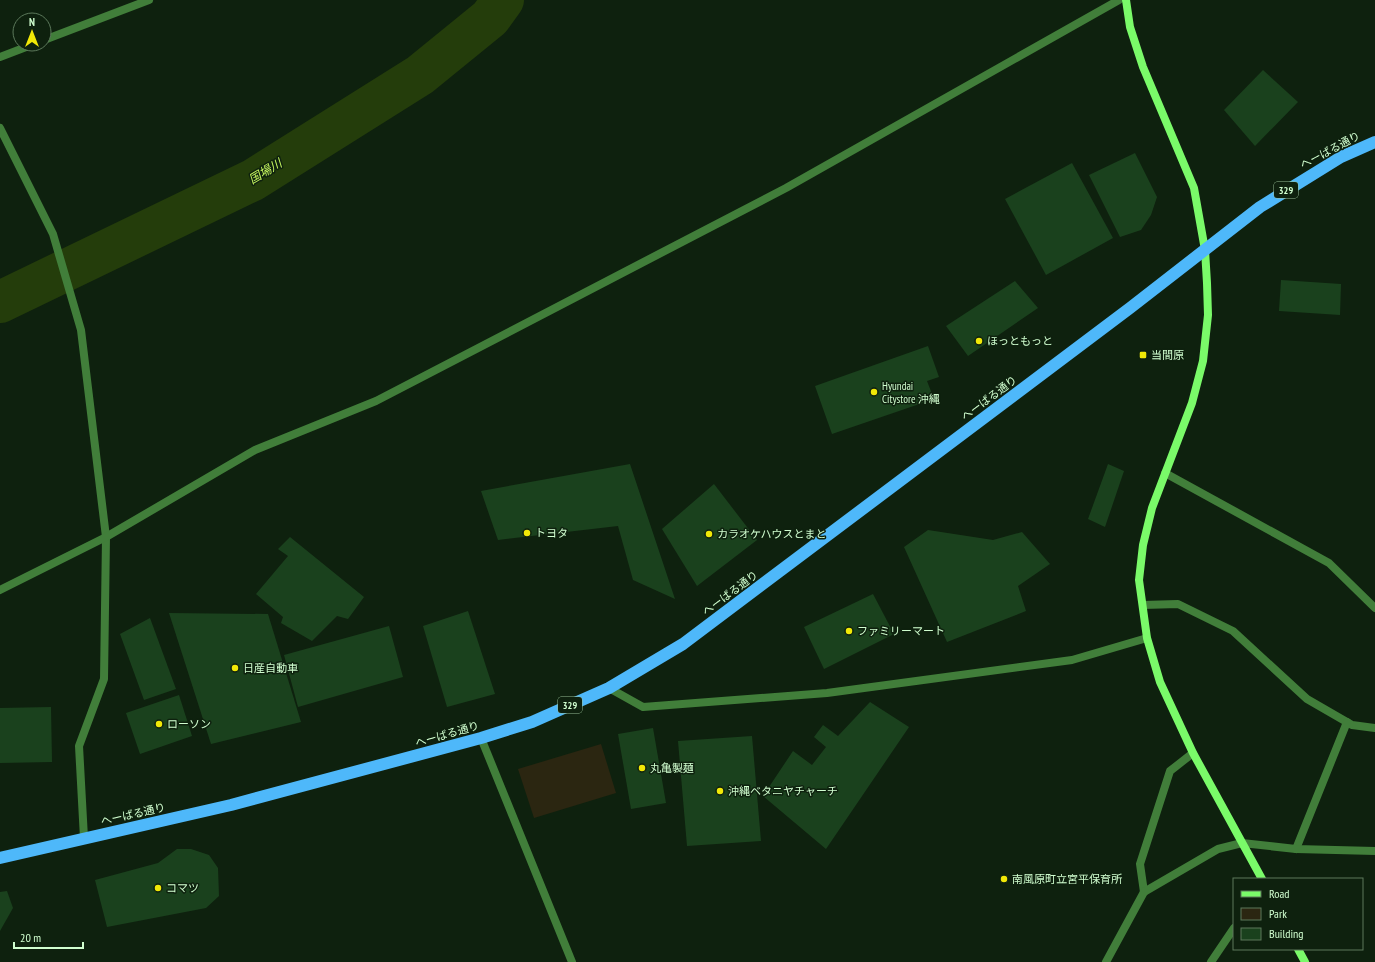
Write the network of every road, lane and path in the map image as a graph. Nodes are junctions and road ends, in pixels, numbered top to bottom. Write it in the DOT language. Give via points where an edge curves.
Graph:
graph roads {
  1 [pos="149,0"];
  2 [pos="1119,0"];
  3 [pos="1126,0"];
  4 [pos="52,37"];
  5 [pos="13,52"];
  6 [pos="0,57"];
  7 [pos="0,128"];
  8 [pos="1375,142"];
  9 [pos="1205,250"];
  10 [pos="1165,473"];
  11 [pos="106,538"];
  12 [pos="0,590"];
  13 [pos="1142,605"];
  14 [pos="1375,608"];
  15 [pos="1147,638"];
  16 [pos="609,688"];
  17 [pos="1347,722"];
  18 [pos="1375,728"];
  19 [pos="481,738"];
  20 [pos="1193,753"];
  21 [pos="84,838"];
  22 [pos="1242,843"];
  23 [pos="1296,849"];
  24 [pos="1375,851"];
  25 [pos="0,858"];
  26 [pos="1261,878"];
  27 [pos="1144,892"];
  28 [pos="1233,929"];
  29 [pos="1299,950"];
  30 [pos="572,962"];
  31 [pos="1106,962"];
  32 [pos="1211,962"];
  33 [pos="1305,962"];
  1 -- 4 [label="street"];
  2 -- 11 [label="street" via="786,188 376,400 255,450"];
  3 -- 9 [label="street" via="1130,27 1143,67 1194,188"];
  5 -- 6 [label="street"];
  7 -- 11 [label="street" via="53,234 81,330"];
  8 -- 9 [label="highway, へーばる通り / 329" via="1307,176 1260,207"];
  9 -- 10 [label="street" via="1208,315 1204,353 1192,403"];
  9 -- 16 [label="highway, へーばる通り / 329" via="683,644"];
  10 -- 13 [label="street" via="1142,545 1139,580"];
  10 -- 14 [label="street" via="1328,563"];
  11 -- 12 [label="street"];
  11 -- 21 [label="street" via="104,679 79,746"];
  13 -- 15 [label="street"];
  13 -- 17 [label="street" via="1178,604 1233,631 1307,699"];
  15 -- 16 [label="street" via="1072,660 827,692 643,707"];
  15 -- 20 [label="street" via="1160,682"];
  16 -- 19 [label="highway, へーばる通り / 329" via="532,722"];
  17 -- 18 [label="street"];
  17 -- 23 [label="street"];
  19 -- 21 [label="highway, へーばる通り / 329" via="231,805"];
  19 -- 30 [label="street"];
  20 -- 22 [label="street"];
  20 -- 27 [label="street" via="1170,771 1140,864"];
  21 -- 25 [label="highway, へーばる通り / 329"];
  22 -- 23 [label="street"];
  22 -- 26 [label="street"];
  22 -- 27 [label="street" via="1218,849"];
  23 -- 24 [label="street"];
  27 -- 31 [label="street"];
  28 -- 32 [label="street"];
  29 -- 33 [label="street"];
}
